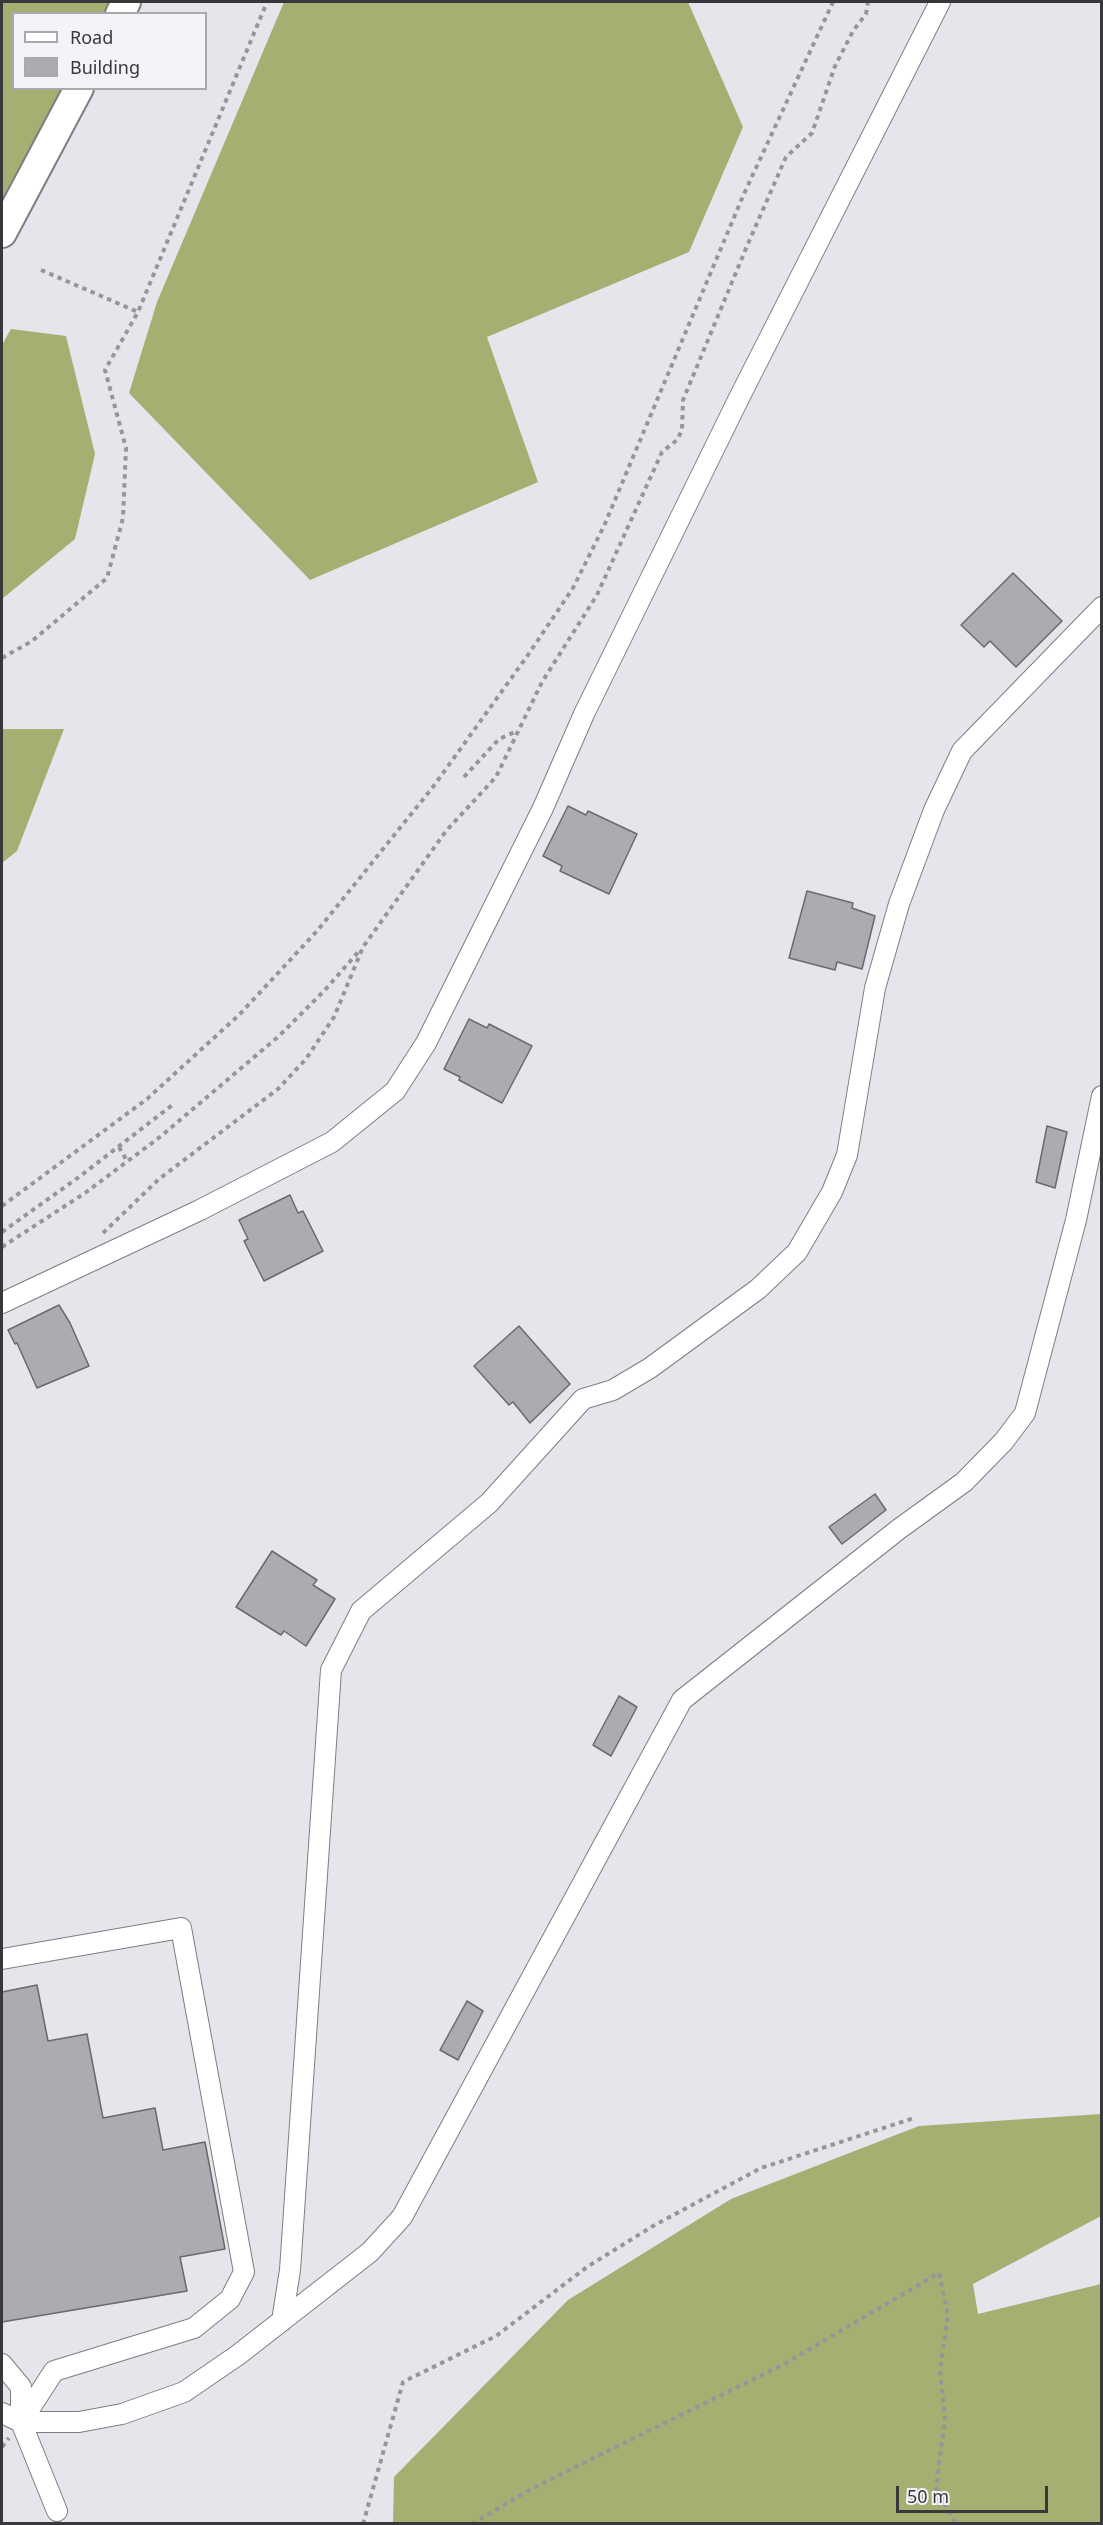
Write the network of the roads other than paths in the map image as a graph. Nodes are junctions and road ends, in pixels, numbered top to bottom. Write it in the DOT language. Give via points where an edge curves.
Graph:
graph roads {
  1 [pos="940,2"];
  2 [pos="79,90"];
  3 [pos="2,233"];
  4 [pos="1101,607"];
  5 [pos="1101,1096"];
  6 [pos="2,1303"];
  7 [pos="2,1959"];
  8 [pos="282,2321"];
  9 [pos="2,2364"];
  10 [pos="2,2414"];
  11 [pos="21,2422"];
  12 [pos="57,2511"];
  1 -- 6 [label="lane" via="740,396 426,1043 395,1091 332,1142 200,1210"];
  2 -- 3 [label="highway"];
  4 -- 8 [label="lane" via="962,751 934,810 899,904 875,988 847,1155 832,1192 797,1252 758,1289 677,1349 613,1390 583,1399 489,1503 361,1611 331,1670 290,2270"];
  5 -- 8 [label="lane" via="1073,1231 1025,1413 964,1482 681,1700 402,2217 370,2252"];
  7 -- 11 [label="lane" via="181,1928 244,2272 230,2299 194,2328 54,2371"];
  8 -- 11 [label="lane" via="184,2392 122,2414 79,2422"];
  9 -- 11 [label="lane" via="21,2386"];
  10 -- 11 [label="lane"];
  11 -- 12 [label="lane"];
}
